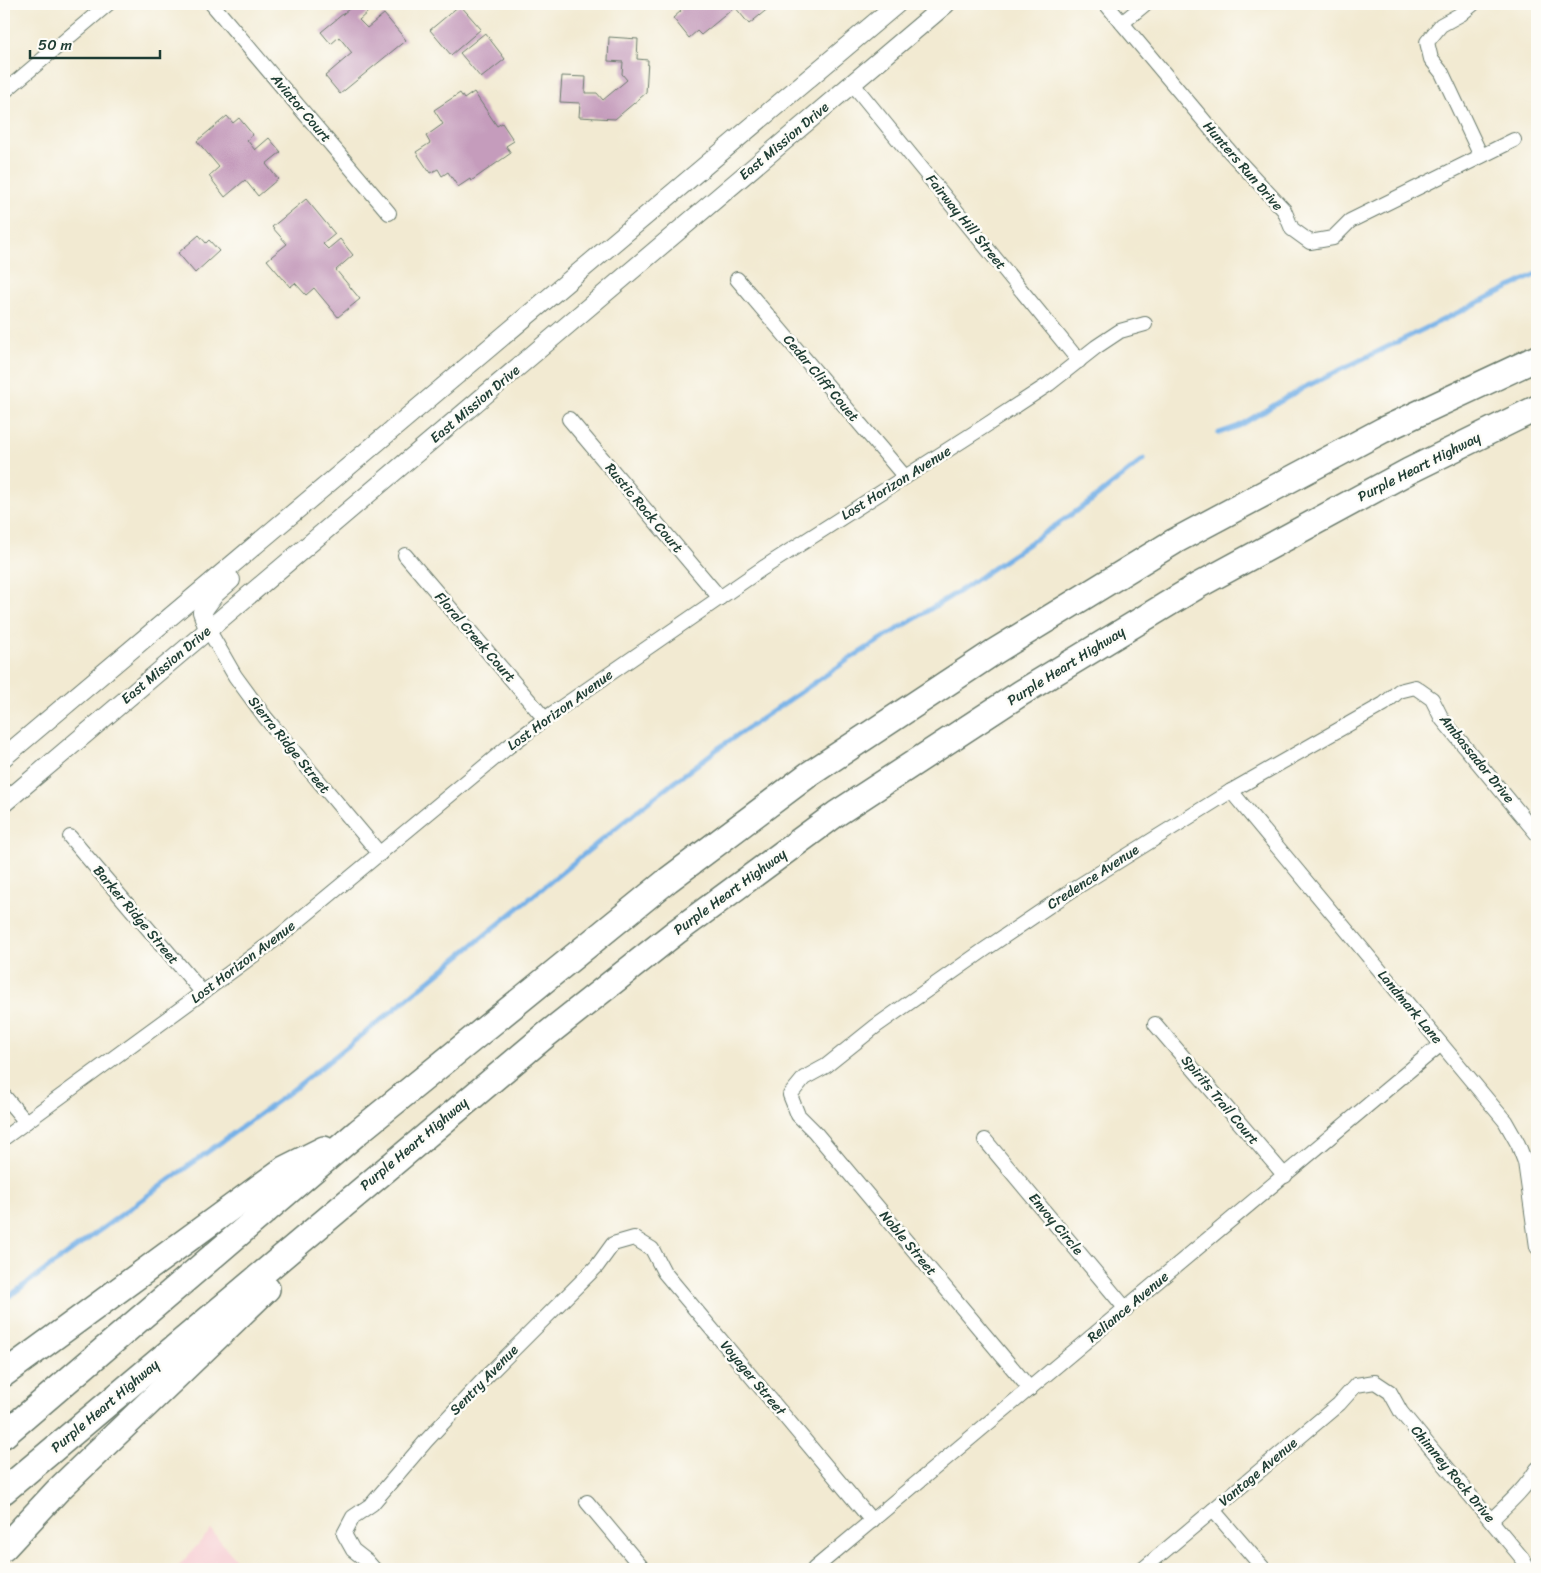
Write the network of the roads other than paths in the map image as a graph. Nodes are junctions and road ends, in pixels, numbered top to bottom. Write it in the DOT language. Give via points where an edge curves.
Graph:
graph roads {
  1 [pos="108,4"];
  2 [pos="212,4"];
  3 [pos="897,4"];
  4 [pos="946,4"];
  5 [pos="1106,4"];
  6 [pos="1145,4"];
  7 [pos="1473,4"];
  8 [pos="1122,24"];
  9 [pos="852,83"];
  10 [pos="4,92"];
  11 [pos="1514,140"];
  12 [pos="1482,156"];
  13 [pos="389,213"];
  14 [pos="737,279"];
  15 [pos="1145,324"];
  16 [pos="1537,358"];
  17 [pos="1079,361"];
  18 [pos="1537,408"];
  19 [pos="569,418"];
  20 [pos="356,459"];
  21 [pos="905,478"];
  22 [pos="405,555"];
  23 [pos="720,598"];
  24 [pos="208,629"];
  25 [pos="1415,687"];
  26 [pos="545,719"];
  27 [pos="4,757"];
  28 [pos="1231,791"];
  29 [pos="4,803"];
  30 [pos="1537,834"];
  31 [pos="70,837"];
  32 [pos="380,854"];
  33 [pos="202,992"];
  34 [pos="1156,1024"];
  35 [pos="1441,1044"];
  36 [pos="790,1095"];
  37 [pos="4,1096"];
  38 [pos="451,1113"];
  39 [pos="26,1122"];
  40 [pos="358,1132"];
  41 [pos="4,1138"];
  42 [pos="986,1140"];
  43 [pos="1285,1176"];
  44 [pos="634,1238"];
  45 [pos="1537,1247"];
  46 [pos="1126,1309"];
  47 [pos="4,1374"];
  48 [pos="1375,1382"];
  49 [pos="1030,1388"];
  50 [pos="4,1435"];
  51 [pos="1537,1469"];
  52 [pos="4,1491"];
  53 [pos="587,1502"];
  54 [pos="1213,1510"];
  55 [pos="1491,1520"];
  56 [pos="872,1521"];
  57 [pos="4,1548"];
  58 [pos="374,1569"];
  59 [pos="643,1569"];
  60 [pos="814,1569"];
  61 [pos="1143,1569"];
  62 [pos="1264,1569"];
  63 [pos="1528,1569"];
  1 -- 10 [label="street"];
  2 -- 13 [label="street, Aviator Court"];
  3 -- 20 [label="street"];
  4 -- 9 [label="street, East Mission Drive"];
  5 -- 8 [label="street, Hunters Run Drive"];
  6 -- 8 [label="street"];
  7 -- 12 [label="street" via="1441,25 1427,42 1431,59 1442,73"];
  8 -- 12 [label="street, Hunters Run Drive" via="1231,154 1284,210 1292,229 1310,242 1333,238 1350,221"];
  9 -- 17 [label="street, Fairway Hill Street"];
  9 -- 24 [label="street, East Mission Drive"];
  11 -- 12 [label="street, Hunters Run Drive"];
  14 -- 21 [label="street, Cedar Cliff Couet"];
  15 -- 17 [label="street, Lost Horizon Avenue" via="1120,332"];
  16 -- 40 [label="highway" via="1383,430 1175,541 994,652 808,775 668,880"];
  17 -- 21 [label="street, Lost Horizon Avenue"];
  18 -- 38 [label="highway, Purple Heart Highway" via="1409,471 1199,585 1021,693 836,814 676,932"];
  19 -- 23 [label="street, Rustic Rock Court"];
  20 -- 24 [label="street" via="329,496 215,594 202,612"];
  20 -- 27 [label="street"];
  21 -- 23 [label="street, Lost Horizon Avenue"];
  22 -- 26 [label="street, Floral Creek Court"];
  23 -- 26 [label="street, Lost Horizon Avenue"];
  24 -- 29 [label="street, East Mission Drive"];
  24 -- 32 [label="street, Sierra Ridge Street" via="235,676 265,717"];
  25 -- 28 [label="street, Credence Avenue" via="1399,691 1384,704"];
  25 -- 30 [label="street, Ambassador Drive" via="1432,699 1442,719"];
  26 -- 32 [label="street, Lost Horizon Avenue"];
  28 -- 35 [label="street, Landmark Lane"];
  28 -- 36 [label="street, Credence Avenue" via="1077,887 984,950 876,1026 826,1066 804,1078"];
  31 -- 33 [label="street, Barker Ridge Street"];
  32 -- 33 [label="street, Lost Horizon Avenue" via="280,936"];
  33 -- 39 [label="street, Lost Horizon Avenue"];
  34 -- 43 [label="street, Spirits Trail Court"];
  35 -- 43 [label="street, Reliance Avenue"];
  35 -- 45 [label="street, Landmark Lane" via="1505,1121 1518,1144 1525,1162"];
  36 -- 49 [label="street, Noble Street" via="798,1115"];
  37 -- 39 [label="street"];
  38 -- 52 [label="highway, Purple Heart Highway"];
  38 -- 57 [label="highway" via="71,1476"];
  39 -- 41 [label="street, Lost Horizon Avenue"];
  40 -- 47 [label="highway" via="284,1169"];
  40 -- 50 [label="highway"];
  42 -- 46 [label="street, Envoy Circle"];
  43 -- 46 [label="street, Reliance Avenue"];
  44 -- 56 [label="street, Voyager Street" via="652,1250 664,1272"];
  44 -- 58 [label="street, Sentry Avenue" via="613,1244 597,1266 486,1376 372,1504 353,1518 344,1534 353,1550"];
  46 -- 49 [label="street, Reliance Avenue"];
  48 -- 54 [label="street, Vantage Avenue" via="1356,1385 1339,1404"];
  48 -- 55 [label="street, Chimney Rock Drive" via="1390,1392 1401,1412"];
  49 -- 56 [label="street, Reliance Avenue"];
  51 -- 55 [label="street"];
  53 -- 59 [label="street"];
  54 -- 61 [label="street, Vantage Avenue"];
  54 -- 62 [label="street"];
  55 -- 63 [label="street, Chimney Rock Drive"];
  56 -- 60 [label="street, Reliance Avenue"];
}
